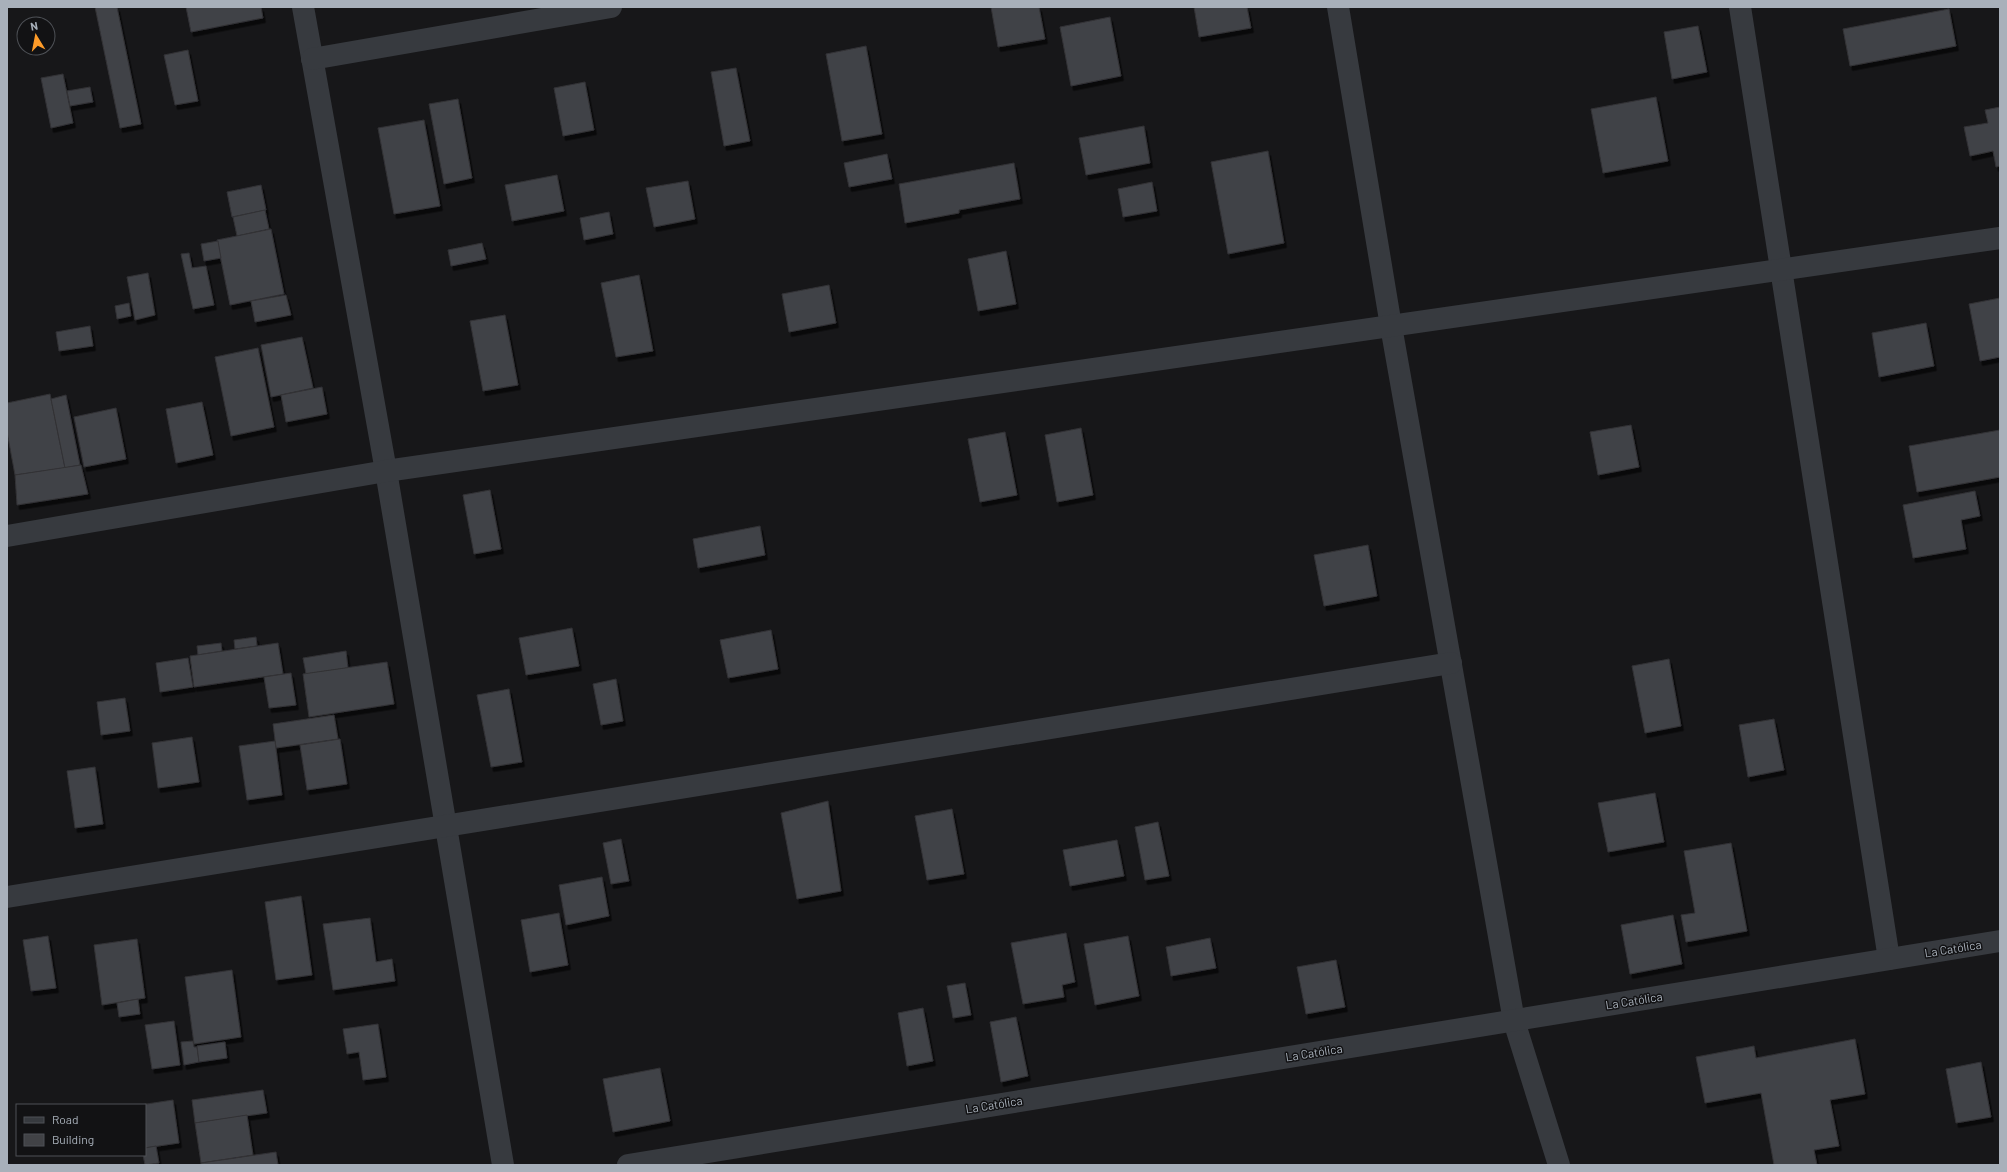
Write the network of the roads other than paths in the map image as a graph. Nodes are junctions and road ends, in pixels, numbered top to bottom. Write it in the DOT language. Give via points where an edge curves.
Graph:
graph roads {
  1 [pos="303,7"];
  2 [pos="611,7"];
  3 [pos="1338,7"];
  4 [pos="1740,7"];
  5 [pos="312,59"];
  6 [pos="2000,238"];
  7 [pos="1782,270"];
  8 [pos="1391,326"];
  9 [pos="386,471"];
  10 [pos="7,536"];
  11 [pos="1451,663"];
  12 [pos="446,826"];
  13 [pos="7,897"];
  14 [pos="2000,941"];
  15 [pos="1889,959"];
  16 [pos="1514,1021"];
  17 [pos="503,1165"];
  18 [pos="628,1165"];
  19 [pos="1559,1165"];
  1 -- 5 [label="street"];
  2 -- 5 [label="street"];
  3 -- 8 [label="street"];
  4 -- 7 [label="street"];
  5 -- 9 [label="street"];
  6 -- 7 [label="street"];
  7 -- 8 [label="street"];
  7 -- 15 [label="street"];
  8 -- 9 [label="street"];
  8 -- 11 [label="street"];
  9 -- 10 [label="street"];
  9 -- 12 [label="street"];
  11 -- 12 [label="street"];
  11 -- 16 [label="street"];
  12 -- 13 [label="street"];
  12 -- 17 [label="street"];
  14 -- 15 [label="street, La Católica"];
  15 -- 16 [label="street, La Católica"];
  16 -- 18 [label="street, La Católica"];
  16 -- 19 [label="street"];
}
